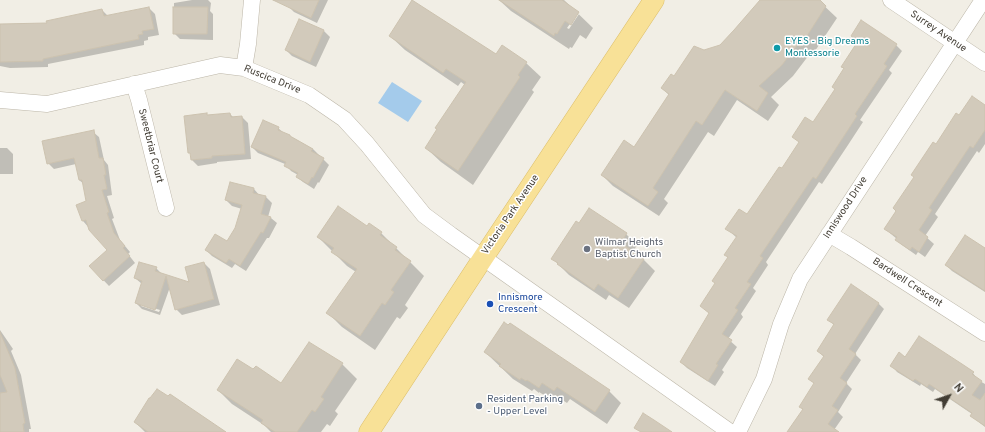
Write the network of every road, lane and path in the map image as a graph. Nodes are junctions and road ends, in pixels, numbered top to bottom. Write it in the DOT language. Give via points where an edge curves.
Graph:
graph roads {
  1 [pos="252,0"];
  2 [pos="654,0"];
  3 [pos="891,0"];
  4 [pos="983,0"];
  5 [pos="955,43"];
  6 [pos="985,63"];
  7 [pos="244,68"];
  8 [pos="134,84"];
  9 [pos="0,100"];
  10 [pos="166,208"];
  11 [pos="829,234"];
  12 [pos="483,258"];
  13 [pos="985,333"];
  14 [pos="369,432"];
  15 [pos="730,432"];
  16 [pos="738,432"];
  1 -- 7 [label="street"];
  2 -- 12 [label="main road, Victoria Park Avenue"];
  3 -- 5 [label="street, Surrey Avenue"];
  4 -- 5 [label="street, Inniswood Drive"];
  5 -- 6 [label="street, Surrey Avenue"];
  5 -- 11 [label="street, Inniswood Drive"];
  7 -- 8 [label="street, Ruscica Drive" via="220,65"];
  7 -- 12 [label="street, Ruscica Drive" via="309,96 344,119 424,215"];
  8 -- 9 [label="street, Ruscica Drive" via="48,104"];
  8 -- 10 [label="street, Sweetbriar Court"];
  11 -- 13 [label="street, Bardwell Crescent"];
  11 -- 16 [label="street, Inniswood Drive" via="800,279 781,324 764,379"];
  12 -- 14 [label="main road, Victoria Park Avenue"];
  12 -- 15 [label="street"];
}
